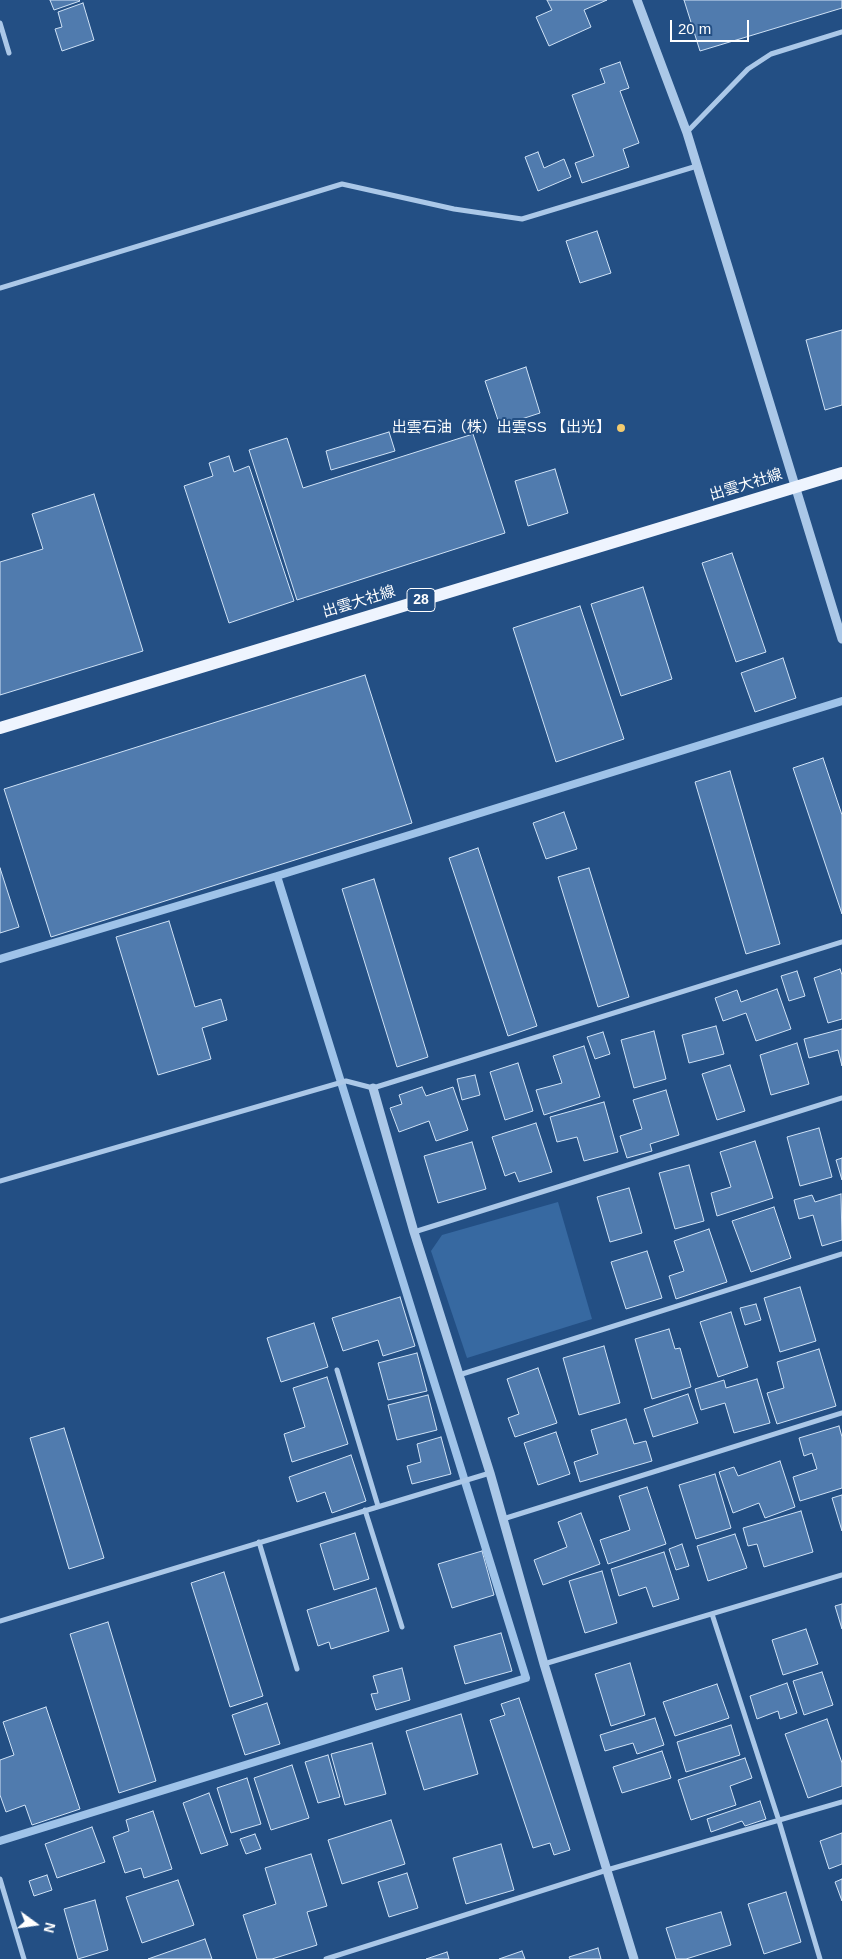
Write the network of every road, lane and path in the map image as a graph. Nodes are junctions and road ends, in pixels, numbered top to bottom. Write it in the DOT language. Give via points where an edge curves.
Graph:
graph roads {
  1 [pos="637,0"];
  2 [pos="0,23"];
  3 [pos="842,32"];
  4 [pos="9,53"];
  5 [pos="687,132"];
  6 [pos="697,166"];
  7 [pos="0,288"];
  8 [pos="842,472"];
  9 [pos="795,487"];
  10 [pos="842,639"];
  11 [pos="0,728"];
  12 [pos="842,942"];
  13 [pos="374,1088"];
  14 [pos="842,1098"];
  15 [pos="0,1181"];
  16 [pos="414,1232"];
  17 [pos="842,1254"];
  18 [pos="338,1370"];
  19 [pos="459,1375"];
  20 [pos="842,1413"];
  21 [pos="490,1473"];
  22 [pos="378,1506"];
  23 [pos="365,1510"];
  24 [pos="503,1519"];
  25 [pos="259,1542"];
  26 [pos="842,1575"];
  27 [pos="712,1614"];
  28 [pos="0,1621"];
  29 [pos="402,1627"];
  30 [pos="544,1664"];
  31 [pos="297,1669"];
  32 [pos="842,1802"];
  33 [pos="779,1821"];
  34 [pos="607,1870"];
  35 [pos="0,1879"];
  36 [pos="24,1959"];
  37 [pos="326,1959"];
  38 [pos="634,1959"];
  39 [pos="820,1959"];
  1 -- 5 [label="street"];
  2 -- 4 [label="street"];
  3 -- 5 [label="street" via="771,54 748,69"];
  5 -- 6 [label="street"];
  6 -- 7 [label="street" via="522,219 454,209 342,184"];
  6 -- 9 [label="street"];
  8 -- 9 [label="main road, 出雲大社線 / 28"];
  9 -- 10 [label="street"];
  9 -- 11 [label="main road, 出雲大社線 / 28"];
  12 -- 13 [label="street"];
  13 -- 15 [label="street" via="346,1081"];
  13 -- 16 [label="street"];
  14 -- 16 [label="street"];
  16 -- 19 [label="street"];
  17 -- 19 [label="street"];
  18 -- 22 [label="street"];
  19 -- 21 [label="street"];
  20 -- 24 [label="street"];
  21 -- 22 [label="street"];
  21 -- 24 [label="street"];
  22 -- 23 [label="street"];
  23 -- 25 [label="street"];
  23 -- 29 [label="street"];
  24 -- 30 [label="street"];
  25 -- 28 [label="street"];
  25 -- 31 [label="street"];
  26 -- 27 [label="street"];
  27 -- 30 [label="street"];
  27 -- 33 [label="street"];
  30 -- 34 [label="street"];
  32 -- 33 [label="street"];
  33 -- 34 [label="street"];
  33 -- 39 [label="street"];
  34 -- 37 [label="street"];
  34 -- 38 [label="street"];
  35 -- 36 [label="street"];
}
